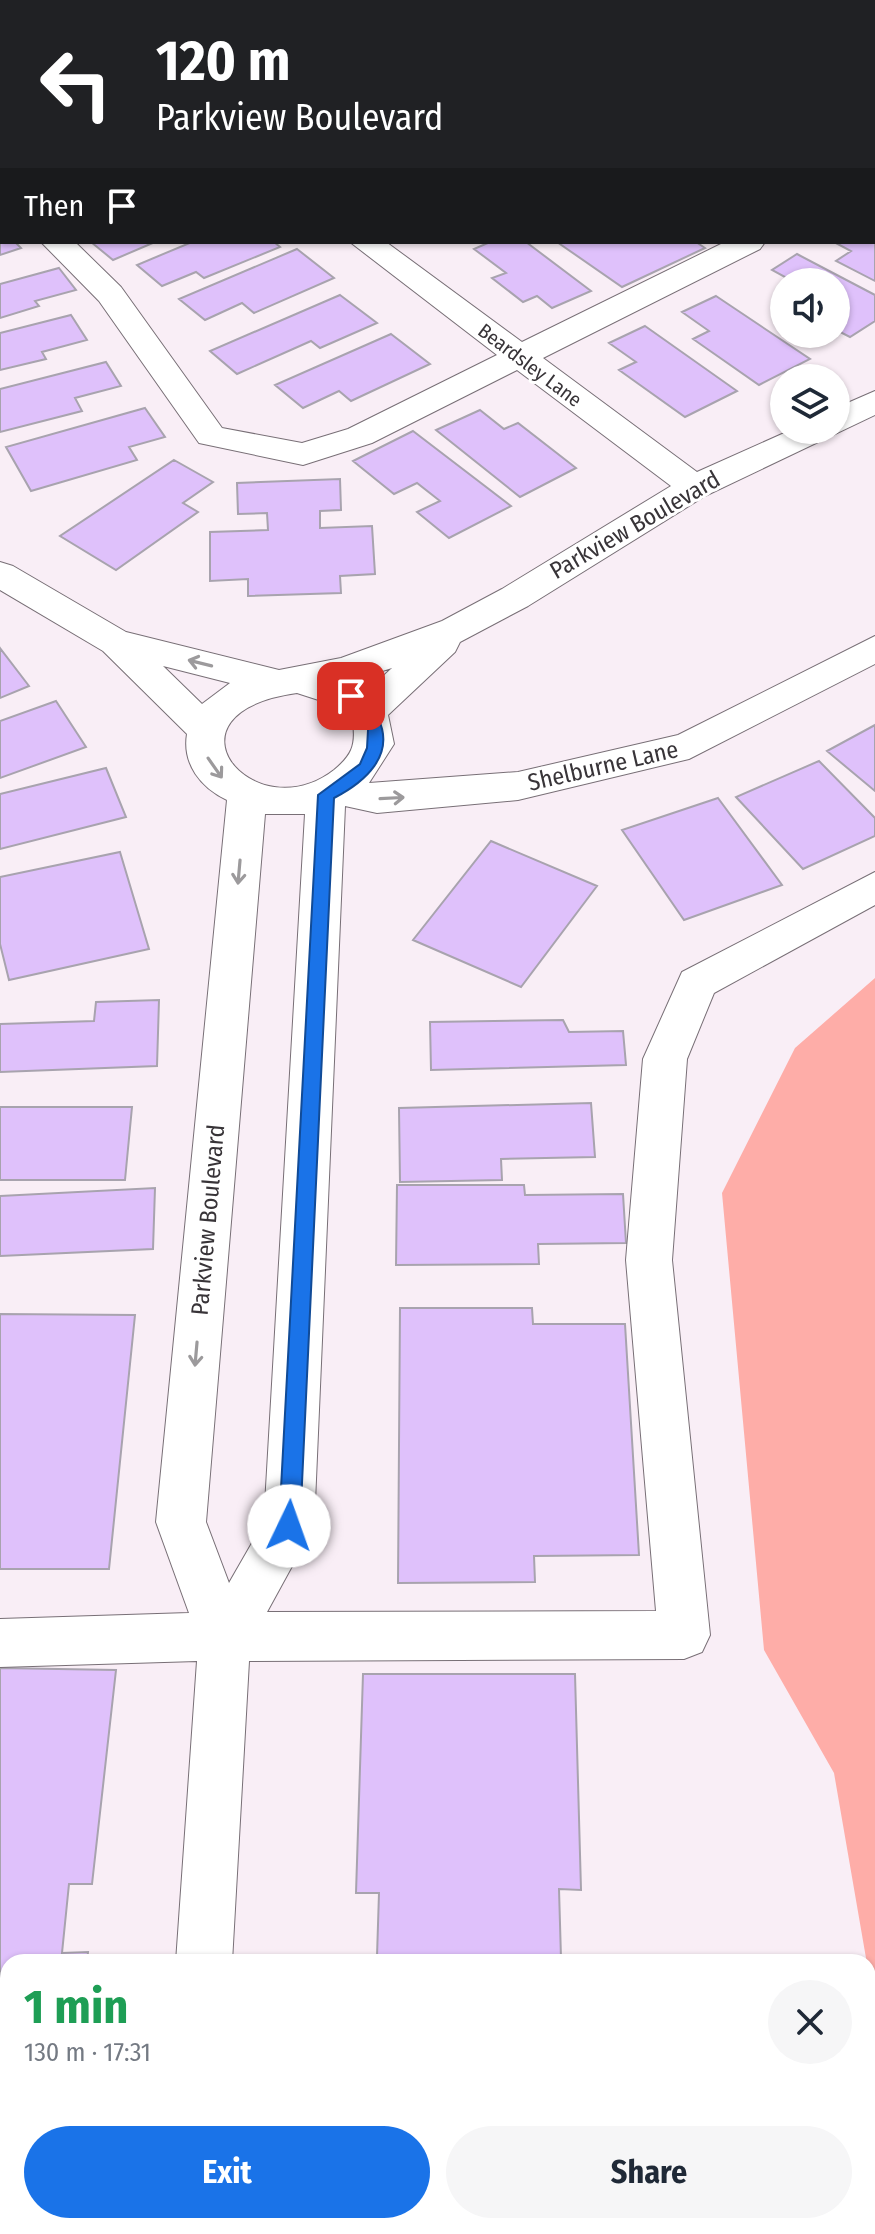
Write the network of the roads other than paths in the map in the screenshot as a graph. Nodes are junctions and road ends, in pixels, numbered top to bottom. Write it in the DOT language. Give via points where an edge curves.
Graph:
graph roads {
  1 [pos="59,244"];
  2 [pos="370,244"];
  3 [pos="745,244"];
  4 [pos="519,357"];
  5 [pos="875,401"];
  6 [pos="850,414"];
  7 [pos="789,444"];
  8 [pos="695,487"];
  9 [pos="0,574"];
  10 [pos="455,631"];
  11 [pos="116,642"];
  12 [pos="875,648"];
  13 [pos="288,681"];
  14 [pos="206,730"];
  15 [pos="371,730"];
  16 [pos="330,792"];
  17 [pos="451,792"];
  18 [pos="247,794"];
  19 [pos="875,887"];
  20 [pos="224,1639"];
  21 [pos="0,1643"];
  22 [pos="204,1954"];
  1 -- 4 [label="street" via="110,294 211,436 303,454 360,436"];
  2 -- 4 [label="street, Beardsley Lane"];
  3 -- 4 [label="street"];
  4 -- 8 [label="street, Beardsley Lane"];
  5 -- 6 [label="street"];
  7 -- 8 [label="street, Parkview Boulevard"];
  8 -- 10 [label="street, Parkview Boulevard"];
  9 -- 11 [label="street"];
  10 -- 13 [label="street, Parkview Boulevard" via="353,669"];
  10 -- 15 [label="street, Parkview Boulevard"];
  13 -- 11 [label="street, one-way"];
  11 -- 14 [label="street"];
  12 -- 17 [label="street, Shelburne Lane" via="689,746 518,786"];
  13 -- 14 [label="street, Parkview Boulevard" via="248,689 229,700"];
  13 -- 15 [label="street" via="327,685 351,696"];
  14 -- 18 [label="street, Parkview Boulevard, one-way" via="203,749 211,767"];
  15 -- 16 [label="street, Parkview Boulevard" via="366,767"];
  15 -- 17 [label="street"];
  16 -- 17 [label="street, Shelburne Lane, one-way" via="377,799"];
  16 -- 18 [label="street, Parkview Boulevard" via="300,800"];
  16 -- 20 [label="street, Parkview Boulevard" via="289,1526"];
  18 -- 20 [label="street, Parkview Boulevard, one-way" via="181,1522"];
  19 -- 20 [label="street" via="697,983 665,1059 649,1260 684,1635"];
  20 -- 21 [label="street"];
  20 -- 22 [label="street, Parkview Boulevard"];
}
